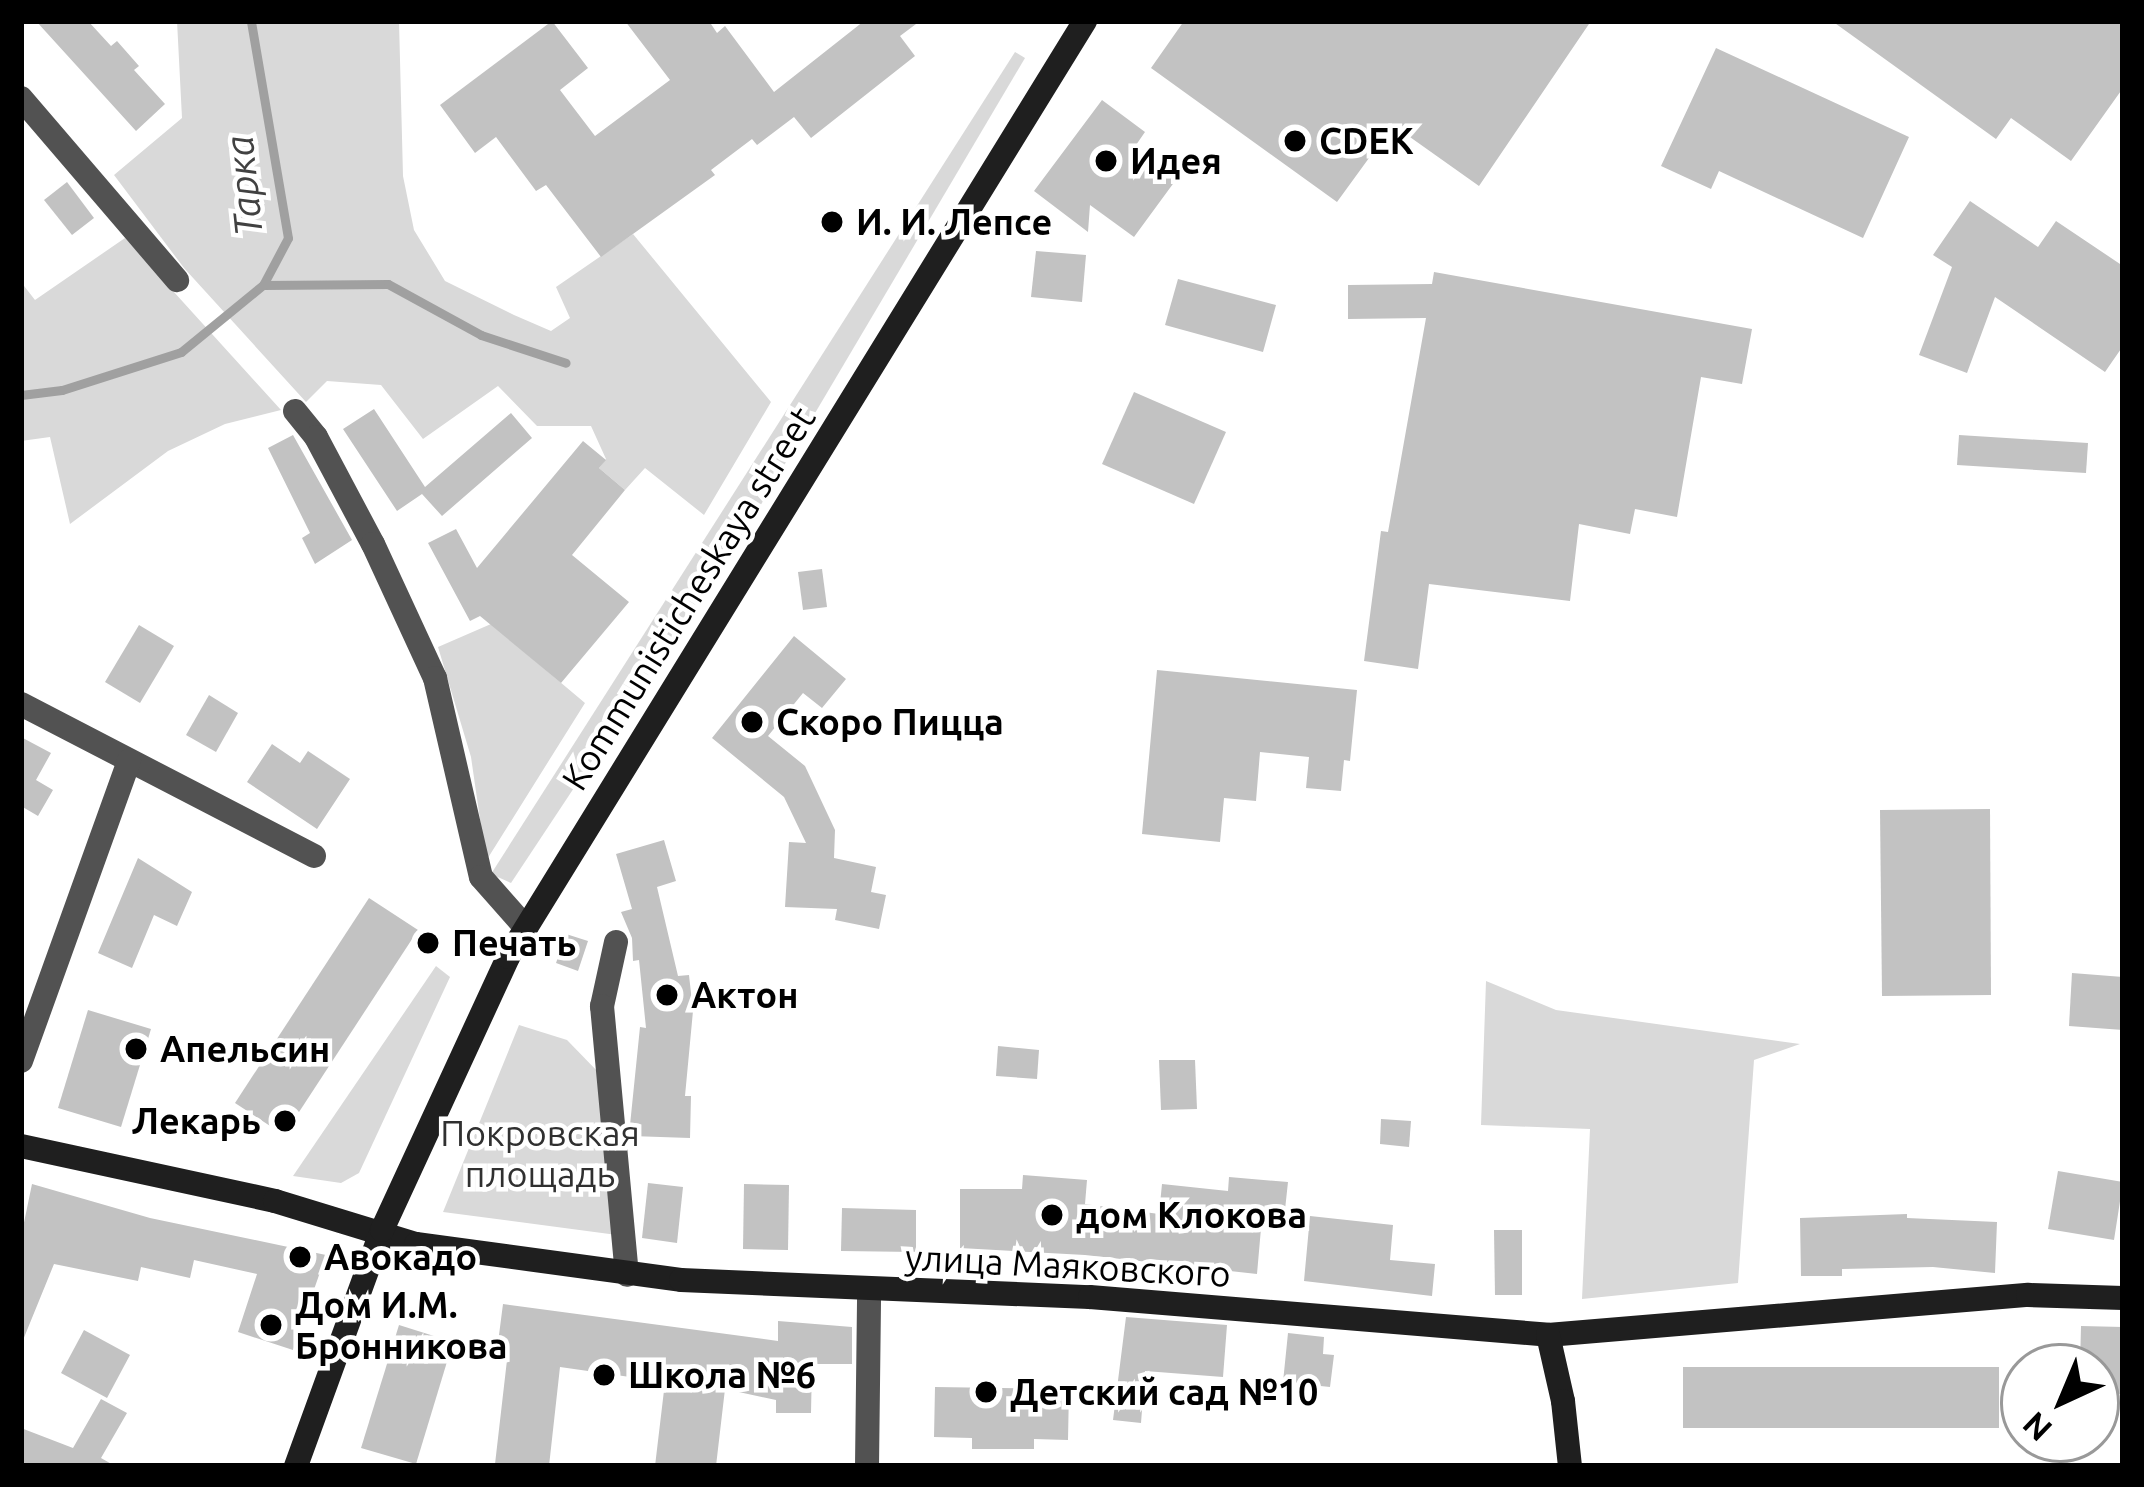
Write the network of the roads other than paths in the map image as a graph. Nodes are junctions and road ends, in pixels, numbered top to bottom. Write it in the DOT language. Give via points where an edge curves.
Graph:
graph roads {
  1 [pos="1083,22"];
  2 [pos="21,98"];
  3 [pos="177,280"];
  4 [pos="295,411"];
  5 [pos="21,704"];
  6 [pos="129,761"];
  7 [pos="314,856"];
  8 [pos="526,928"];
  9 [pos="616,942"];
  10 [pos="21,1061"];
  11 [pos="21,1147"];
  12 [pos="382,1230"];
  13 [pos="627,1275"];
  14 [pos="869,1292"];
  15 [pos="2123,1298"];
  16 [pos="1548,1335"];
  17 [pos="296,1466"];
  18 [pos="867,1466"];
  19 [pos="1570,1466"];
  1 -- 8 [label="street, Kommunisticheskaya street"];
  2 -- 3 [label="street"];
  4 -- 8 [label="street" via="374,544 435,679 481,878"];
  5 -- 6 [label="street"];
  6 -- 7 [label="street"];
  6 -- 10 [label="street"];
  8 -- 12 [label="street, Kommunisticheskaya street"];
  9 -- 13 [label="street" via="602,1006"];
  11 -- 12 [label="street, улица Маяковского"];
  12 -- 13 [label="street, улица Маяковского" via="416,1244"];
  12 -- 17 [label="street, Kommunisticheskaya street"];
  13 -- 14 [label="street, улица Маяковского"];
  14 -- 16 [label="street, улица Маяковского" via="1090,1297"];
  14 -- 18 [label="street"];
  15 -- 16 [label="street, улица Маяковского" via="2028,1295"];
  16 -- 19 [label="street"];
}
